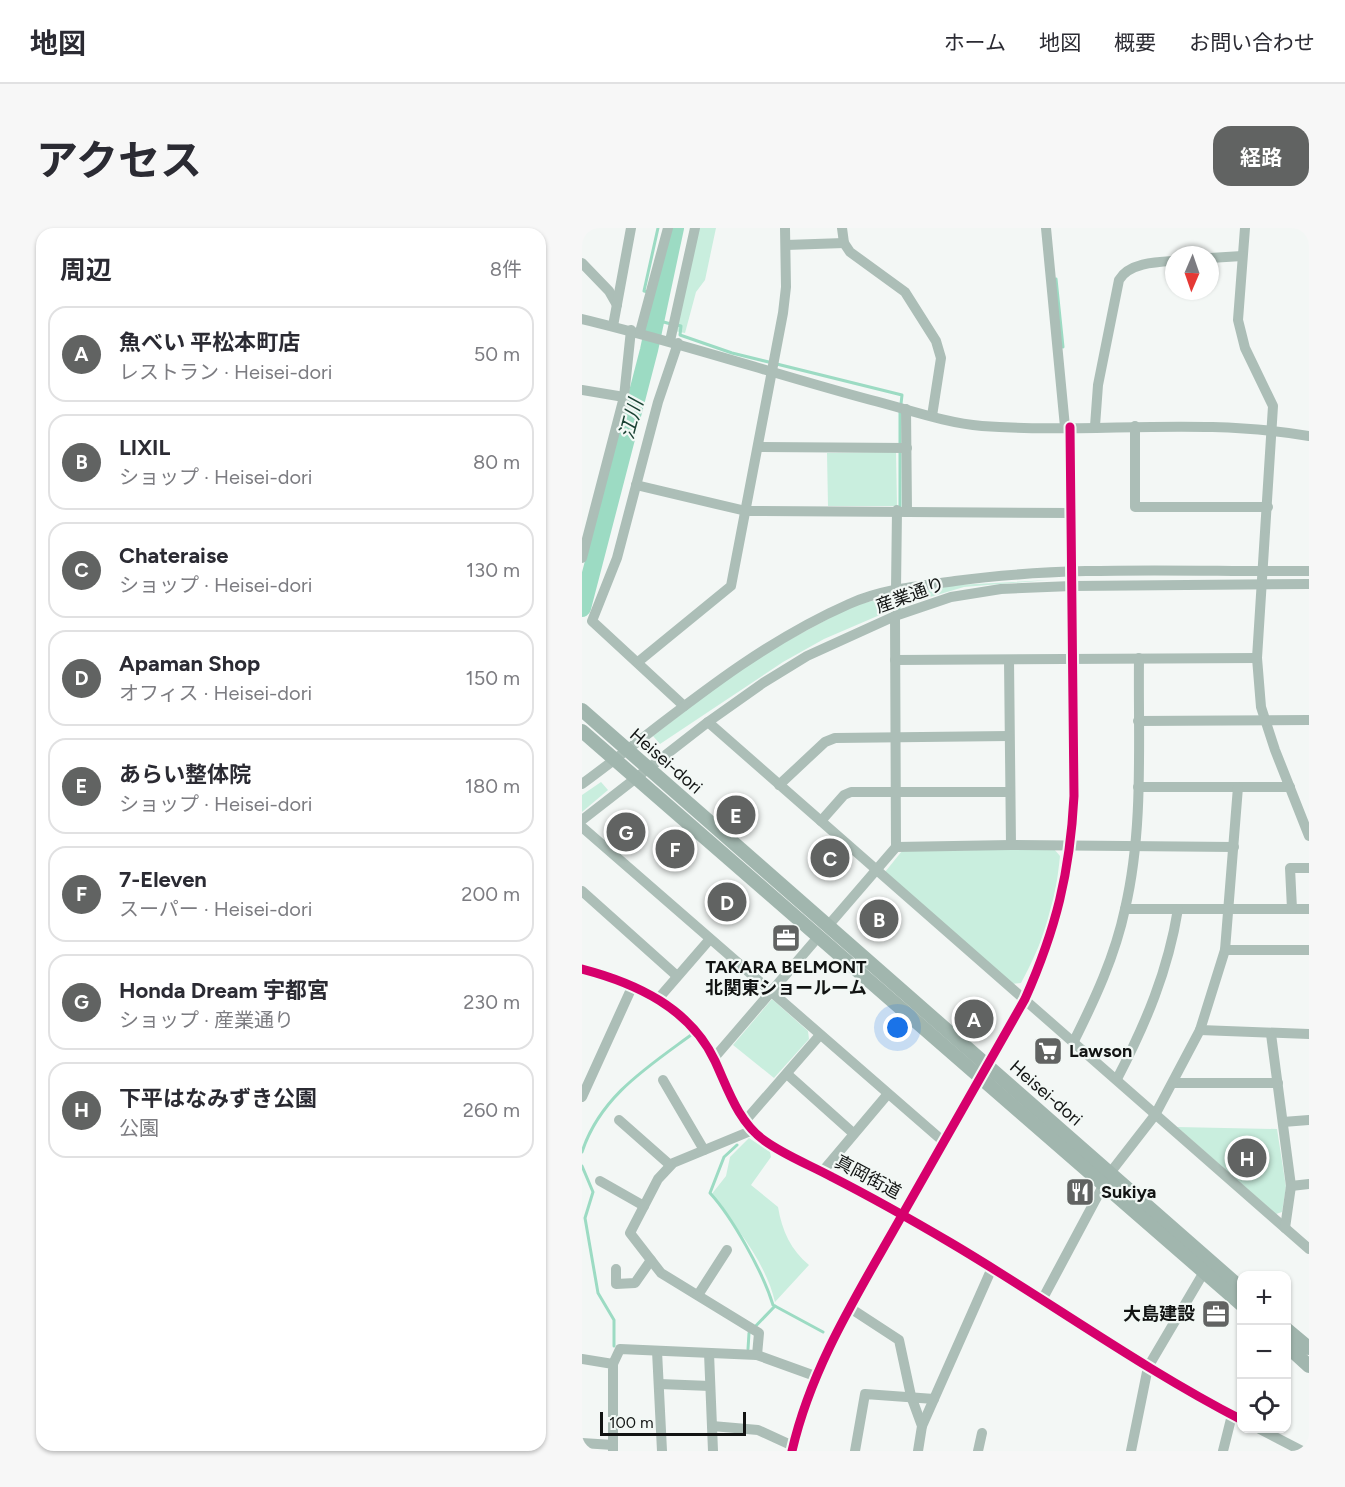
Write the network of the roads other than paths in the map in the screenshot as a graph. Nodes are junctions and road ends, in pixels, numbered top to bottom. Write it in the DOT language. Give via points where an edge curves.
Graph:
graph roads {
  1 [pos="631,228"];
  2 [pos="668,228"];
  3 [pos="695,228"];
  4 [pos="785,228"];
  5 [pos="842,228"];
  6 [pos="1046,228"];
  7 [pos="1245,228"];
  8 [pos="844,243"];
  9 [pos="786,245"];
  10 [pos="1242,256"];
  11 [pos="1219,257"];
  12 [pos="1165,261"];
  13 [pos="582,263"];
  14 [pos="617,304"];
  15 [pos="582,319"];
  16 [pos="613,326"];
  17 [pos="638,332"];
  18 [pos="672,341"];
  19 [pos="772,374"];
  20 [pos="582,390"];
  21 [pos="624,397"];
  22 [pos="906,409"];
  23 [pos="932,416"];
  24 [pos="1095,426"];
  25 [pos="1135,426"];
  26 [pos="1067,427"];
  27 [pos="1273,430"];
  28 [pos="1309,436"];
  29 [pos="759,447"];
  30 [pos="907,448"];
  31 [pos="636,485"];
  32 [pos="1268,507"];
  33 [pos="746,511"];
  34 [pos="902,511"];
  35 [pos="1071,513"];
  36 [pos="582,558"];
  37 [pos="1072,570"];
  38 [pos="1262,571"];
  39 [pos="1309,571"];
  40 [pos="1261,584"];
  41 [pos="1309,584"];
  42 [pos="1072,586"];
  43 [pos="896,589"];
  44 [pos="895,616"];
  45 [pos="1139,658"];
  46 [pos="1257,658"];
  47 [pos="1073,659"];
  48 [pos="895,660"];
  49 [pos="1009,660"];
  50 [pos="638,662"];
  51 [pos="684,706"];
  52 [pos="582,710"];
  53 [pos="1309,720"];
  54 [pos="1138,721"];
  55 [pos="1264,721"];
  56 [pos="708,722"];
  57 [pos="582,730"];
  58 [pos="1009,736"];
  59 [pos="896,737"];
  60 [pos="621,755"];
  61 [pos="642,774"];
  62 [pos="582,784"];
  63 [pos="778,785"];
  64 [pos="1138,787"];
  65 [pos="1238,787"];
  66 [pos="1290,787"];
  67 [pos="896,792"];
  68 [pos="1010,792"];
  69 [pos="582,820"];
  70 [pos="821,821"];
  71 [pos="582,827"];
  72 [pos="1308,831"];
  73 [pos="1011,845"];
  74 [pos="1071,845"];
  75 [pos="1135,845"];
  76 [pos="896,847"];
  77 [pos="1234,847"];
  78 [pos="1309,868"];
  79 [pos="877,870"];
  80 [pos="582,891"];
  81 [pos="1125,909"];
  82 [pos="1178,909"];
  83 [pos="1230,909"];
  84 [pos="1292,909"];
  85 [pos="1309,909"];
  86 [pos="823,931"];
  87 [pos="710,939"];
  88 [pos="1225,950"];
  89 [pos="1309,950"];
  90 [pos="582,969"];
  91 [pos="677,976"];
  92 [pos="633,985"];
  93 [pos="771,992"];
  94 [pos="658,999"];
  95 [pos="1025,999"];
  96 [pos="1200,1030"];
  97 [pos="1271,1034"];
  98 [pos="1309,1034"];
  99 [pos="820,1035"];
  100 [pos="1074,1041"];
  101 [pos="714,1058"];
  102 [pos="984,1071"];
  103 [pos="787,1074"];
  104 [pos="1116,1079"];
  105 [pos="663,1080"];
  106 [pos="1174,1083"];
  107 [pos="1278,1083"];
  108 [pos="887,1095"];
  109 [pos="582,1097"];
  110 [pos="1155,1115"];
  111 [pos="1309,1119"];
  112 [pos="619,1120"];
  113 [pos="745,1121"];
  114 [pos="1283,1122"];
  115 [pos="753,1130"];
  116 [pos="852,1133"];
  117 [pos="944,1142"];
  118 [pos="704,1150"];
  119 [pos="670,1165"];
  120 [pos="822,1172"];
  121 [pos="1107,1179"];
  122 [pos="600,1181"];
  123 [pos="1309,1184"];
  124 [pos="1291,1186"];
  125 [pos="644,1206"];
  126 [pos="903,1214"];
  127 [pos="1285,1228"];
  128 [pos="1309,1249"];
  129 [pos="728,1251"];
  130 [pos="651,1260"];
  131 [pos="992,1268"];
  132 [pos="616,1269"];
  133 [pos="1204,1272"];
  134 [pos="1237,1285"];
  135 [pos="698,1294"];
  136 [pos="1042,1300"];
  137 [pos="1237,1301"];
  138 [pos="849,1308"];
  139 [pos="1291,1332"];
  140 [pos="1309,1348"];
  141 [pos="1291,1350"];
  142 [pos="657,1352"];
  143 [pos="709,1353"];
  144 [pos="758,1355"];
  145 [pos="582,1359"];
  146 [pos="614,1364"];
  147 [pos="1309,1366"];
  148 [pos="1148,1367"];
  149 [pos="815,1376"];
  150 [pos="658,1384"];
  151 [pos="710,1386"];
  152 [pos="911,1396"];
  153 [pos="933,1399"];
  154 [pos="1237,1417"];
  155 [pos="712,1426"];
  156 [pos="922,1426"];
  157 [pos="982,1433"];
  158 [pos="1268,1433"];
  159 [pos="582,1443"];
  160 [pos="613,1448"];
  161 [pos="793,1448"];
  162 [pos="662,1451"];
  163 [pos="713,1451"];
  164 [pos="855,1451"];
  165 [pos="918,1451"];
  166 [pos="978,1451"];
  167 [pos="1131,1451"];
  168 [pos="1223,1451"];
  169 [pos="1302,1451"];
  1 -- 14 [label="street"];
  2 -- 17 [label="street"];
  3 -- 18 [label="street"];
  4 -- 9 [label="street"];
  5 -- 8 [label="street"];
  6 -- 26 [label="street"];
  7 -- 10 [label="street"];
  8 -- 9 [label="street"];
  8 -- 23 [label="street" via="850,252 905,292 936,341 941,358"];
  9 -- 19 [label="street" via="786,287"];
  10 -- 11 [label="street"];
  10 -- 27 [label="street" via="1238,320 1245,348 1273,406"];
  12 -- 24 [label="street" via="1124,272 1119,280 1098,386"];
  13 -- 14 [label="street"];
  14 -- 16 [label="street"];
  15 -- 16 [label="street"];
  16 -- 17 [label="street"];
  17 -- 18 [label="street"];
  17 -- 21 [label="street"];
  18 -- 19 [label="street"];
  18 -- 31 [label="street"];
  19 -- 22 [label="street"];
  19 -- 29 [label="street"];
  20 -- 21 [label="street"];
  21 -- 36 [label="street"];
  22 -- 23 [label="street"];
  22 -- 30 [label="street"];
  23 -- 26 [label="street" via="980,426"];
  24 -- 25 [label="street"];
  24 -- 26 [label="street"];
  25 -- 27 [label="street"];
  25 -- 32 [label="street" via="1135,507"];
  26 -- 35 [label="street"];
  27 -- 28 [label="street"];
  27 -- 32 [label="street"];
  29 -- 30 [label="street"];
  29 -- 33 [label="street"];
  30 -- 34 [label="street"];
  31 -- 33 [label="street"];
  31 -- 50 [label="street" via="618,558 592,621"];
  32 -- 38 [label="street"];
  33 -- 34 [label="street"];
  33 -- 50 [label="street" via="731,586"];
  34 -- 35 [label="street"];
  34 -- 43 [label="street"];
  35 -- 37 [label="street"];
  37 -- 38 [label="street, 産業通り"];
  37 -- 42 [label="street"];
  37 -- 43 [label="street, 産業通り"];
  38 -- 39 [label="street, 産業通り"];
  38 -- 40 [label="street"];
  40 -- 41 [label="street, 産業通り"];
  40 -- 42 [label="street, 産業通り"];
  40 -- 46 [label="street"];
  42 -- 44 [label="street, 産業通り" via="1001,589 951,597"];
  42 -- 47 [label="street"];
  43 -- 51 [label="street, 産業通り" via="851,603 787,635"];
  44 -- 48 [label="street"];
  44 -- 56 [label="street, 産業通り" via="807,656"];
  45 -- 46 [label="street"];
  45 -- 47 [label="street"];
  45 -- 54 [label="street"];
  46 -- 55 [label="street"];
  47 -- 49 [label="street"];
  47 -- 74 [label="street"];
  48 -- 49 [label="street"];
  48 -- 59 [label="street"];
  49 -- 58 [label="street"];
  50 -- 51 [label="street"];
  51 -- 60 [label="street, 産業通り"];
  52 -- 60 [label="main road, Heisei-dori"];
  53 -- 55 [label="street"];
  54 -- 55 [label="street"];
  54 -- 64 [label="street"];
  55 -- 66 [label="street"];
  56 -- 61 [label="street, 産業通り"];
  56 -- 63 [label="street"];
  57 -- 60 [label="main road, Heisei-dori"];
  58 -- 59 [label="street"];
  58 -- 68 [label="street"];
  59 -- 63 [label="street" via="835,738 825,742"];
  59 -- 67 [label="street"];
  60 -- 61 [label="main road, Heisei-dori"];
  60 -- 62 [label="street, 産業通り"];
  61 -- 69 [label="street, 産業通り"];
  61 -- 86 [label="main road, Heisei-dori"];
  63 -- 70 [label="street"];
  64 -- 65 [label="street"];
  64 -- 75 [label="street"];
  65 -- 66 [label="street"];
  65 -- 77 [label="street"];
  66 -- 72 [label="street"];
  67 -- 68 [label="street"];
  67 -- 70 [label="street" via="851,792"];
  67 -- 76 [label="street"];
  68 -- 73 [label="street"];
  70 -- 79 [label="street"];
  71 -- 87 [label="street"];
  73 -- 74 [label="street"];
  73 -- 76 [label="street"];
  74 -- 75 [label="street"];
  74 -- 95 [label="street" via="1047,950"];
  75 -- 77 [label="street"];
  75 -- 81 [label="street"];
  76 -- 79 [label="street"];
  77 -- 83 [label="street"];
  78 -- 84 [label="street" via="1290,868"];
  79 -- 86 [label="street"];
  79 -- 95 [label="street"];
  80 -- 91 [label="street"];
  81 -- 82 [label="street"];
  81 -- 100 [label="street" via="1113,952"];
  82 -- 83 [label="street"];
  82 -- 104 [label="street" via="1171,952 1141,1033"];
  83 -- 84 [label="street"];
  83 -- 88 [label="street"];
  84 -- 85 [label="street"];
  86 -- 93 [label="street"];
  86 -- 102 [label="main road, Heisei-dori"];
  87 -- 91 [label="street"];
  87 -- 93 [label="street"];
  88 -- 89 [label="street"];
  88 -- 96 [label="street"];
  90 -- 92 [label="street, 真岡街道"];
  91 -- 94 [label="street"];
  92 -- 94 [label="street, 真岡街道"];
  92 -- 109 [label="street"];
  93 -- 99 [label="street"];
  93 -- 101 [label="street"];
  94 -- 101 [label="street, 真岡街道" via="690,1025"];
  95 -- 100 [label="street"];
  95 -- 102 [label="street"];
  96 -- 97 [label="street"];
  96 -- 106 [label="street"];
  97 -- 98 [label="street"];
  97 -- 107 [label="street"];
  99 -- 103 [label="street"];
  99 -- 108 [label="street"];
  100 -- 104 [label="street"];
  101 -- 113 [label="street, 真岡街道"];
  102 -- 117 [label="street"];
  102 -- 121 [label="main road, Heisei-dori"];
  103 -- 113 [label="street"];
  103 -- 116 [label="street"];
  104 -- 110 [label="street"];
  105 -- 118 [label="street"];
  106 -- 107 [label="street"];
  106 -- 110 [label="street"];
  107 -- 114 [label="street"];
  108 -- 116 [label="street"];
  108 -- 117 [label="street"];
  110 -- 121 [label="street"];
  110 -- 127 [label="street"];
  111 -- 114 [label="street"];
  112 -- 119 [label="street"];
  113 -- 115 [label="street, 真岡街道"];
  114 -- 124 [label="street"];
  115 -- 118 [label="street"];
  115 -- 120 [label="street, 真岡街道" via="783,1153"];
  116 -- 120 [label="street"];
  117 -- 126 [label="street"];
  118 -- 119 [label="street"];
  119 -- 125 [label="street"];
  120 -- 126 [label="street, 真岡街道"];
  121 -- 133 [label="main road, Heisei-dori"];
  121 -- 134 [label="main road, Heisei-dori"];
  121 -- 136 [label="street"];
  122 -- 125 [label="street"];
  123 -- 124 [label="street"];
  124 -- 127 [label="street"];
  125 -- 130 [label="street" via="630,1233"];
  126 -- 131 [label="street, 真岡街道"];
  126 -- 138 [label="street"];
  127 -- 128 [label="street"];
  129 -- 135 [label="street"];
  130 -- 132 [label="street" via="635,1283 616,1284"];
  130 -- 135 [label="street" via="661,1273"];
  131 -- 136 [label="street, 真岡街道"];
  131 -- 153 [label="street"];
  133 -- 137 [label="main road, Heisei-dori"];
  133 -- 148 [label="street"];
  135 -- 144 [label="street" via="759,1333"];
  136 -- 148 [label="street, 真岡街道"];
  138 -- 149 [label="street"];
  138 -- 152 [label="street" via="899,1340"];
  139 -- 140 [label="main road"];
  141 -- 147 [label="main road"];
  142 -- 143 [label="street"];
  142 -- 146 [label="street" via="620,1349"];
  142 -- 150 [label="street"];
  143 -- 144 [label="street"];
  143 -- 151 [label="street"];
  144 -- 149 [label="street"];
  145 -- 146 [label="street"];
  146 -- 160 [label="street"];
  148 -- 154 [label="street, 真岡街道"];
  148 -- 167 [label="street"];
  149 -- 161 [label="street"];
  150 -- 151 [label="street"];
  150 -- 162 [label="street"];
  151 -- 155 [label="street"];
  152 -- 153 [label="street"];
  152 -- 156 [label="street"];
  152 -- 164 [label="street" via="865,1394"];
  153 -- 156 [label="street"];
  154 -- 168 [label="street"];
  155 -- 161 [label="street" via="758,1430"];
  155 -- 163 [label="street"];
  156 -- 165 [label="street"];
  157 -- 166 [label="street"];
  158 -- 169 [label="street"];
  159 -- 160 [label="street"];
}
